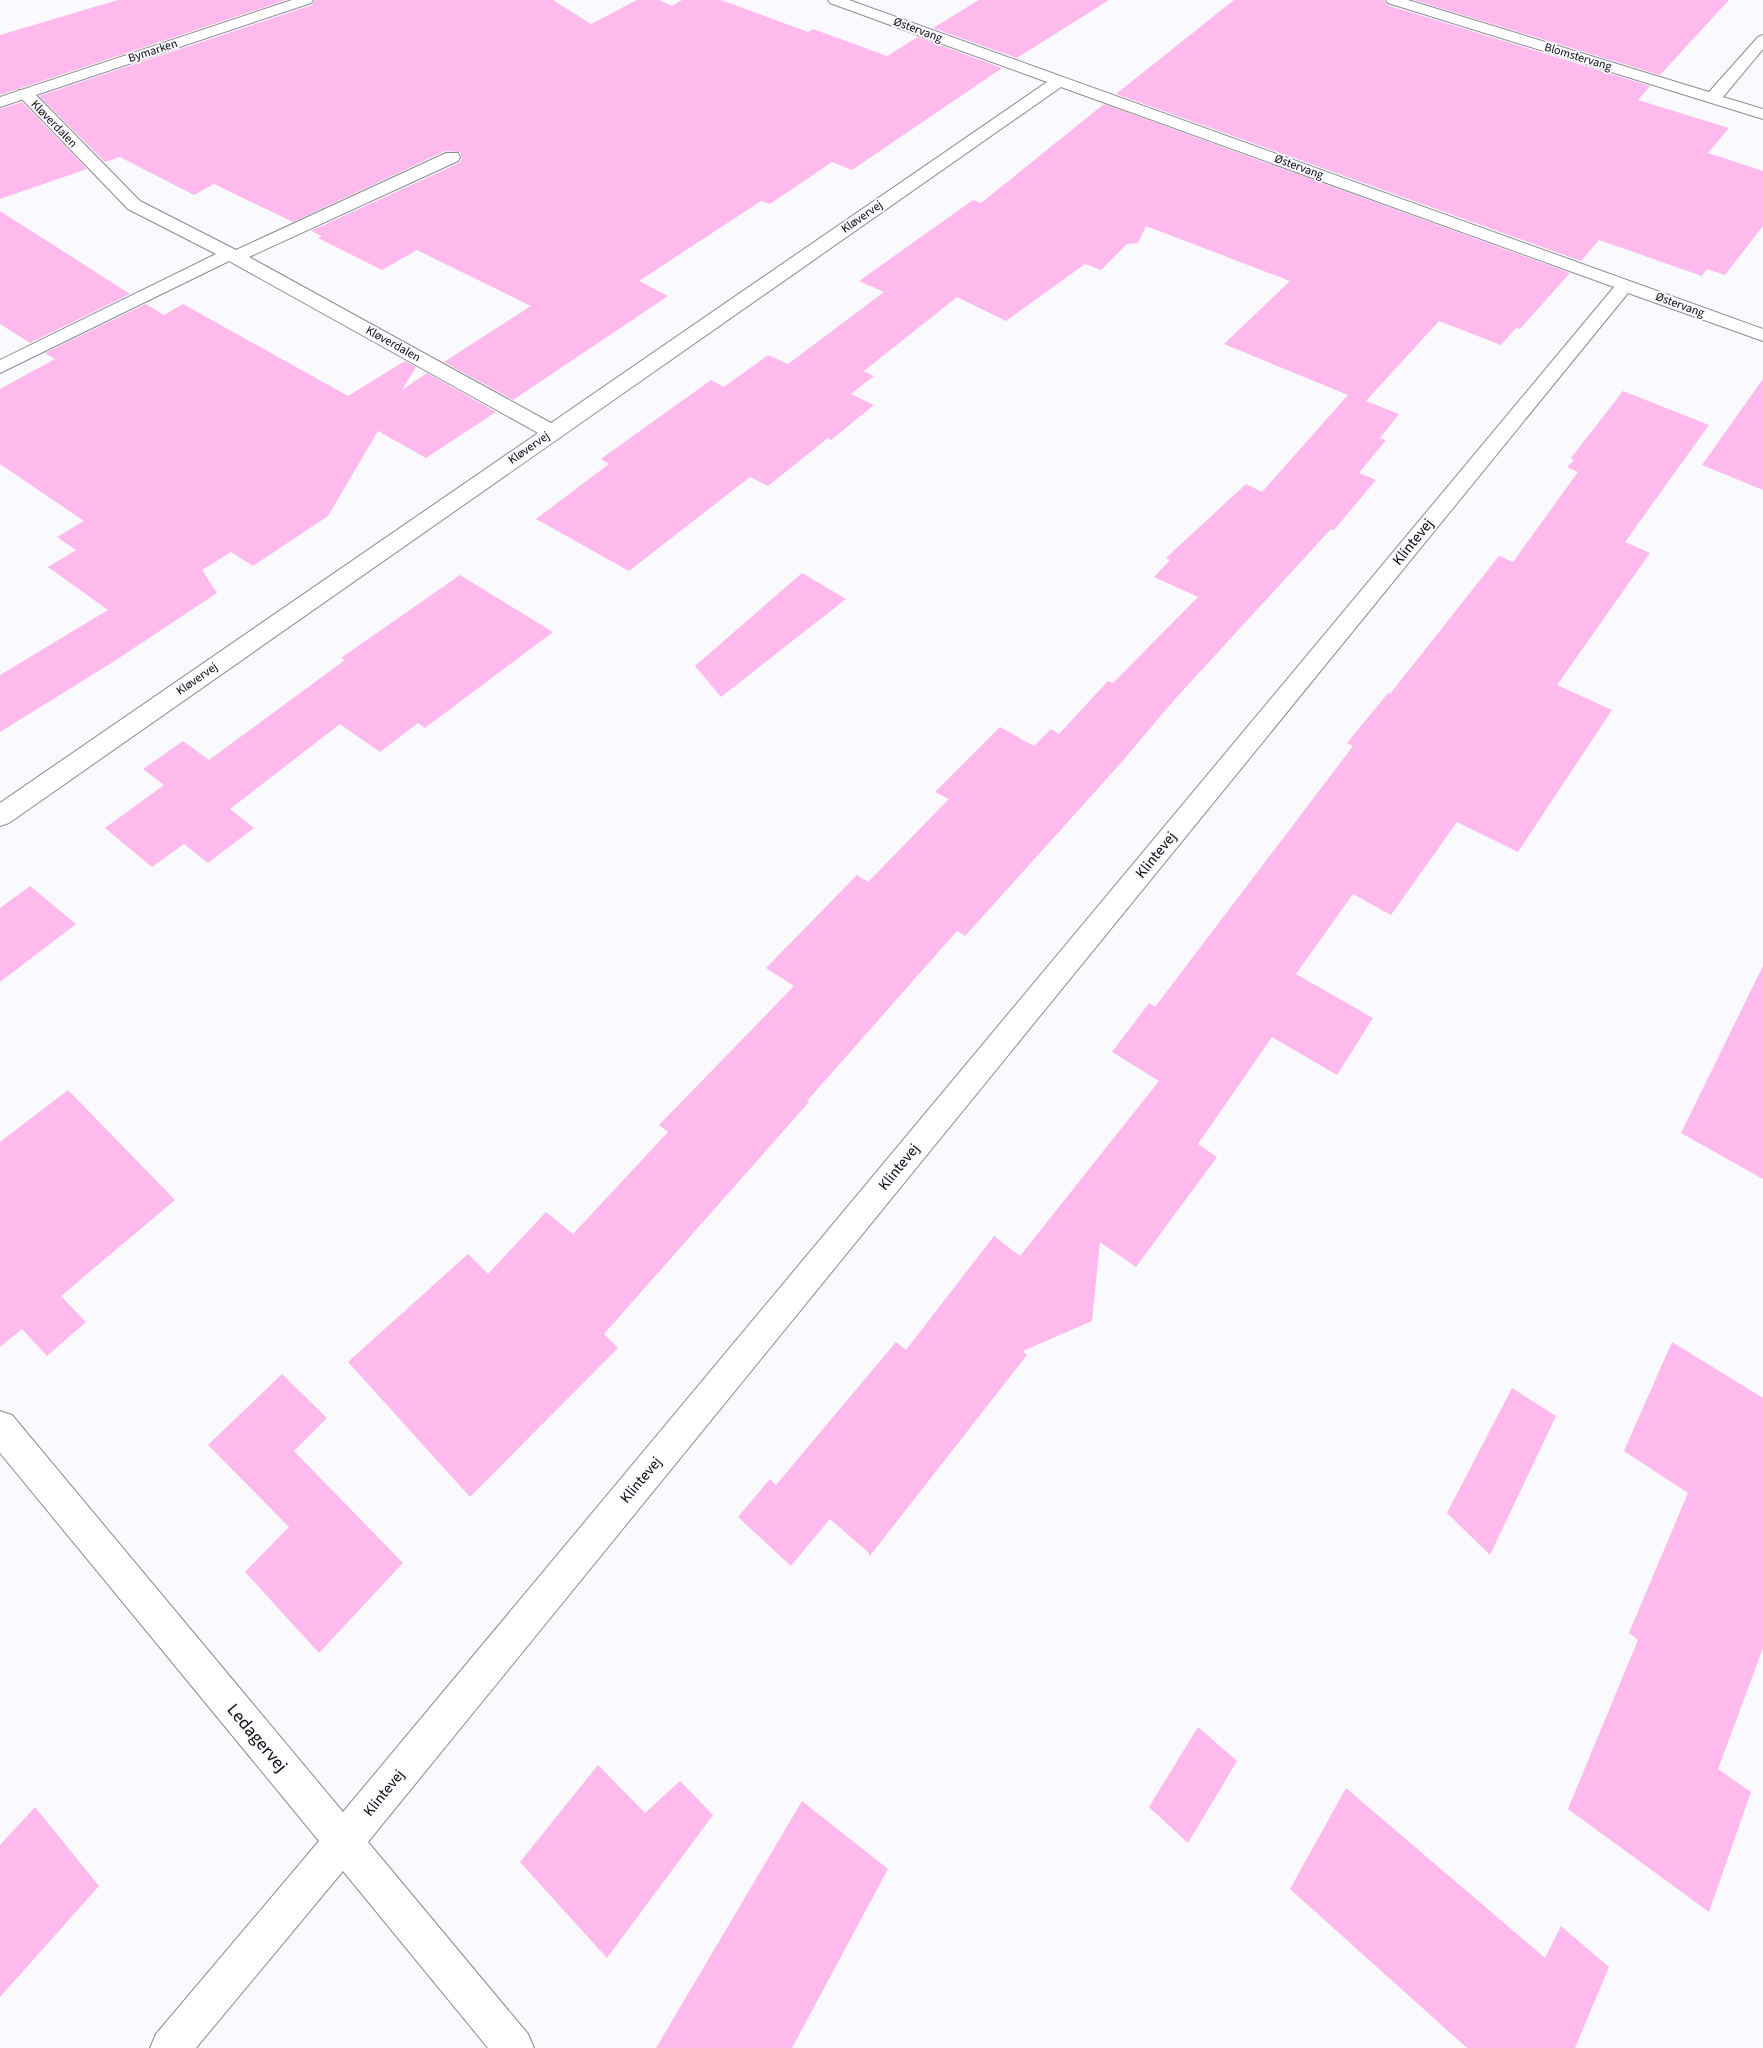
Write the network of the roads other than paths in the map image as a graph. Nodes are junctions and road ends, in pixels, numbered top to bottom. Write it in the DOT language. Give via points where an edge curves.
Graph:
graph roads {
  1 [pos="306,0"];
  2 [pos="835,0"];
  3 [pos="1393,0"];
  4 [pos="1763,40"];
  5 [pos="1058,81"];
  6 [pos="25,94"];
  7 [pos="1712,98"];
  8 [pos="0,102"];
  9 [pos="1763,114"];
  10 [pos="452,157"];
  11 [pos="232,255"];
  12 [pos="1625,285"];
  13 [pos="1763,335"];
  14 [pos="0,367"];
  15 [pos="552,432"];
  16 [pos="0,816"];
  17 [pos="0,1427"];
  18 [pos="343,1842"];
  19 [pos="170,2048"];
  20 [pos="514,2048"];
  1 -- 6 [label="street, Bymarken"];
  2 -- 5 [label="street, Østervang"];
  3 -- 7 [label="street, Blomstervang"];
  4 -- 7 [label="street"];
  5 -- 12 [label="street, Østervang"];
  5 -- 15 [label="street, Kløvervej"];
  6 -- 8 [label="street, Bymarken"];
  6 -- 11 [label="street, Kløverdalen" via="134,205"];
  7 -- 9 [label="street, Blomstervang"];
  10 -- 11 [label="street"];
  11 -- 14 [label="street"];
  11 -- 15 [label="street, Kløverdalen"];
  12 -- 13 [label="street, Østervang"];
  12 -- 18 [label="street, Klintevej"];
  15 -- 16 [label="street, Kløvervej"];
  17 -- 18 [label="street, Ledagervej"];
  18 -- 19 [label="street, Klintevej"];
  18 -- 20 [label="street, Ledagervej"];
}
